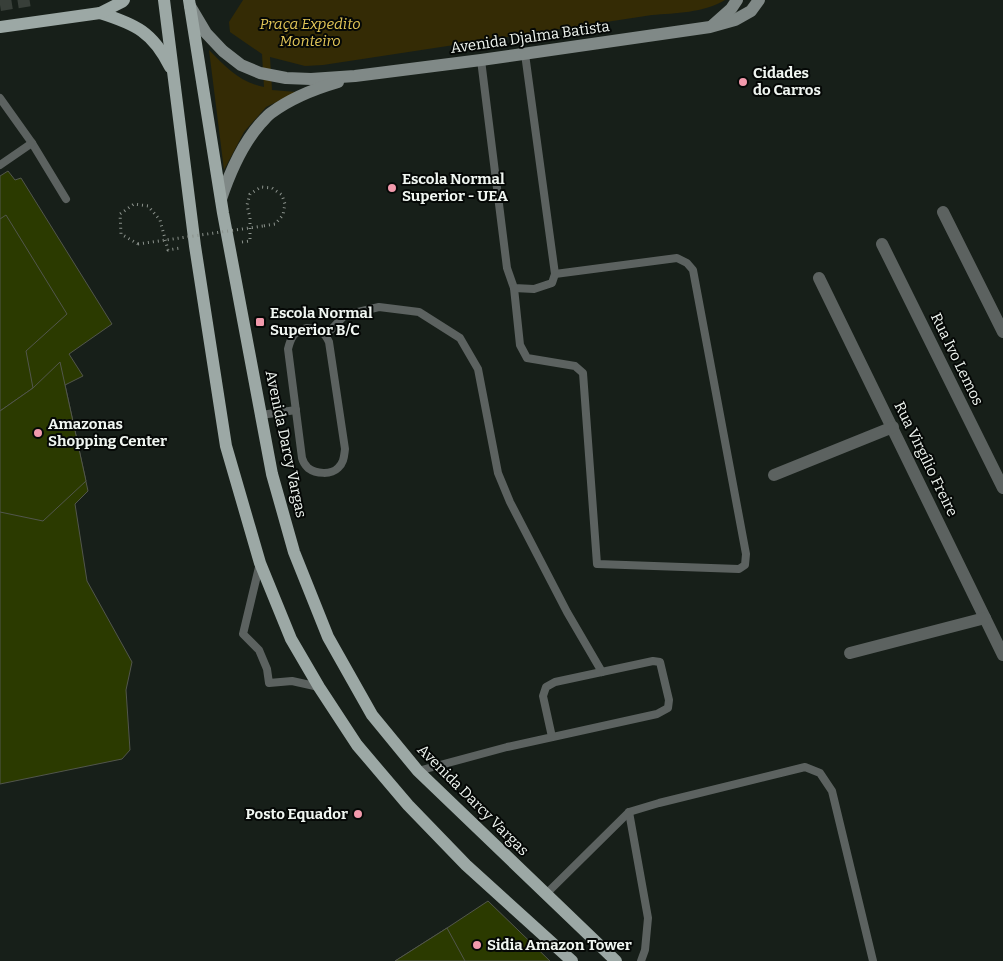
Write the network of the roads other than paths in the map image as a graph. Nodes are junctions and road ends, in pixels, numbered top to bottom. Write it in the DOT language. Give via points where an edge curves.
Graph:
graph roads {
  1 [pos="124,0"];
  2 [pos="164,0"];
  3 [pos="737,0"];
  4 [pos="759,0"];
  5 [pos="190,3"];
  6 [pos="100,13"];
  7 [pos="0,27"];
  8 [pos="710,27"];
  9 [pos="525,54"];
  10 [pos="481,60"];
  11 [pos="174,76"];
  12 [pos="355,76"];
  13 [pos="0,98"];
  14 [pos="32,143"];
  15 [pos="0,165"];
  16 [pos="66,199"];
  17 [pos="221,199"];
  18 [pos="943,212"];
  19 [pos="882,244"];
  20 [pos="555,274"];
  21 [pos="819,278"];
  22 [pos="514,288"];
  23 [pos="1003,332"];
  24 [pos="326,335"];
  25 [pos="296,410"];
  26 [pos="261,415"];
  27 [pos="893,427"];
  28 [pos="774,475"];
  29 [pos="1003,488"];
  30 [pos="260,563"];
  31 [pos="985,618"];
  32 [pos="850,652"];
  33 [pos="1003,655"];
  34 [pos="602,672"];
  35 [pos="319,687"];
  36 [pos="552,737"];
  37 [pos="418,771"];
  38 [pos="629,812"];
  39 [pos="546,894"];
  40 [pos="572,961"];
  41 [pos="616,961"];
  42 [pos="641,961"];
  43 [pos="873,961"];
  1 -- 6 [label="main road"];
  2 -- 11 [label="main road"];
  3 -- 8 [label="main road"];
  4 -- 8 [label="main road, Avenida Djalma Batista" via="751,11 735,20"];
  5 -- 12 [label="main road, Avenida Djalma Batista" via="206,33 241,65 286,78"];
  5 -- 17 [label="main road, Avenida Darcy Vargas"];
  6 -- 7 [label="main road"];
  6 -- 11 [label="main road" via="138,28 164,55"];
  8 -- 9 [label="main road, Avenida Djalma Batista"];
  9 -- 10 [label="main road, Avenida Djalma Batista"];
  9 -- 20 [label="lane"];
  10 -- 12 [label="main road, Avenida Djalma Batista"];
  10 -- 22 [label="lane" via="507,268"];
  11 -- 30 [label="main road" via="195,246 226,446"];
  12 -- 17 [label="main road, Avenida Djalma Batista" via="313,90 270,114 238,155"];
  13 -- 14 [label="lane"];
  14 -- 15 [label="lane"];
  14 -- 16 [label="lane"];
  17 -- 26 [label="main road, Avenida Darcy Vargas"];
  18 -- 23 [label="street"];
  19 -- 29 [label="street, Rua Ivo Lemos"];
  20 -- 22 [label="lane" via="552,283 534,289"];
  20 -- 22 [label="lane" via="677,258 693,270 746,554 745,565 739,569 597,564 583,372 575,366 527,358 520,345"];
  21 -- 27 [label="street, Rua Virgílio Freire"];
  24 -- 25 [label="lane" via="315,328 307,328 300,330 290,342 288,349"];
  24 -- 25 [label="lane" via="345,450 338,469 317,472 304,464"];
  24 -- 34 [label="lane" via="346,315 379,307 419,312 460,338 478,369 498,473 510,502"];
  25 -- 26 [label="lane"];
  26 -- 37 [label="main road, Avenida Darcy Vargas" via="272,474 294,552 328,637 372,715"];
  27 -- 28 [label="street"];
  27 -- 31 [label="street, Rua Virgílio Freire"];
  30 -- 35 [label="main road" via="291,639"];
  30 -- 35 [label="lane" via="243,634 259,650 269,682 292,681"];
  31 -- 32 [label="street"];
  31 -- 33 [label="street, Rua Virgílio Freire"];
  34 -- 36 [label="lane" via="555,682 546,687 543,696"];
  34 -- 36 [label="lane" via="652,660 660,662 668,708 658,714"];
  35 -- 40 [label="main road" via="357,745 408,804 466,865"];
  36 -- 37 [label="lane"];
  37 -- 39 [label="main road, Avenida Darcy Vargas"];
  38 -- 39 [label="lane"];
  38 -- 42 [label="lane" via="648,918"];
  38 -- 43 [label="lane" via="805,767 820,773 832,791"];
  39 -- 41 [label="main road, Avenida Darcy Vargas"];
}
